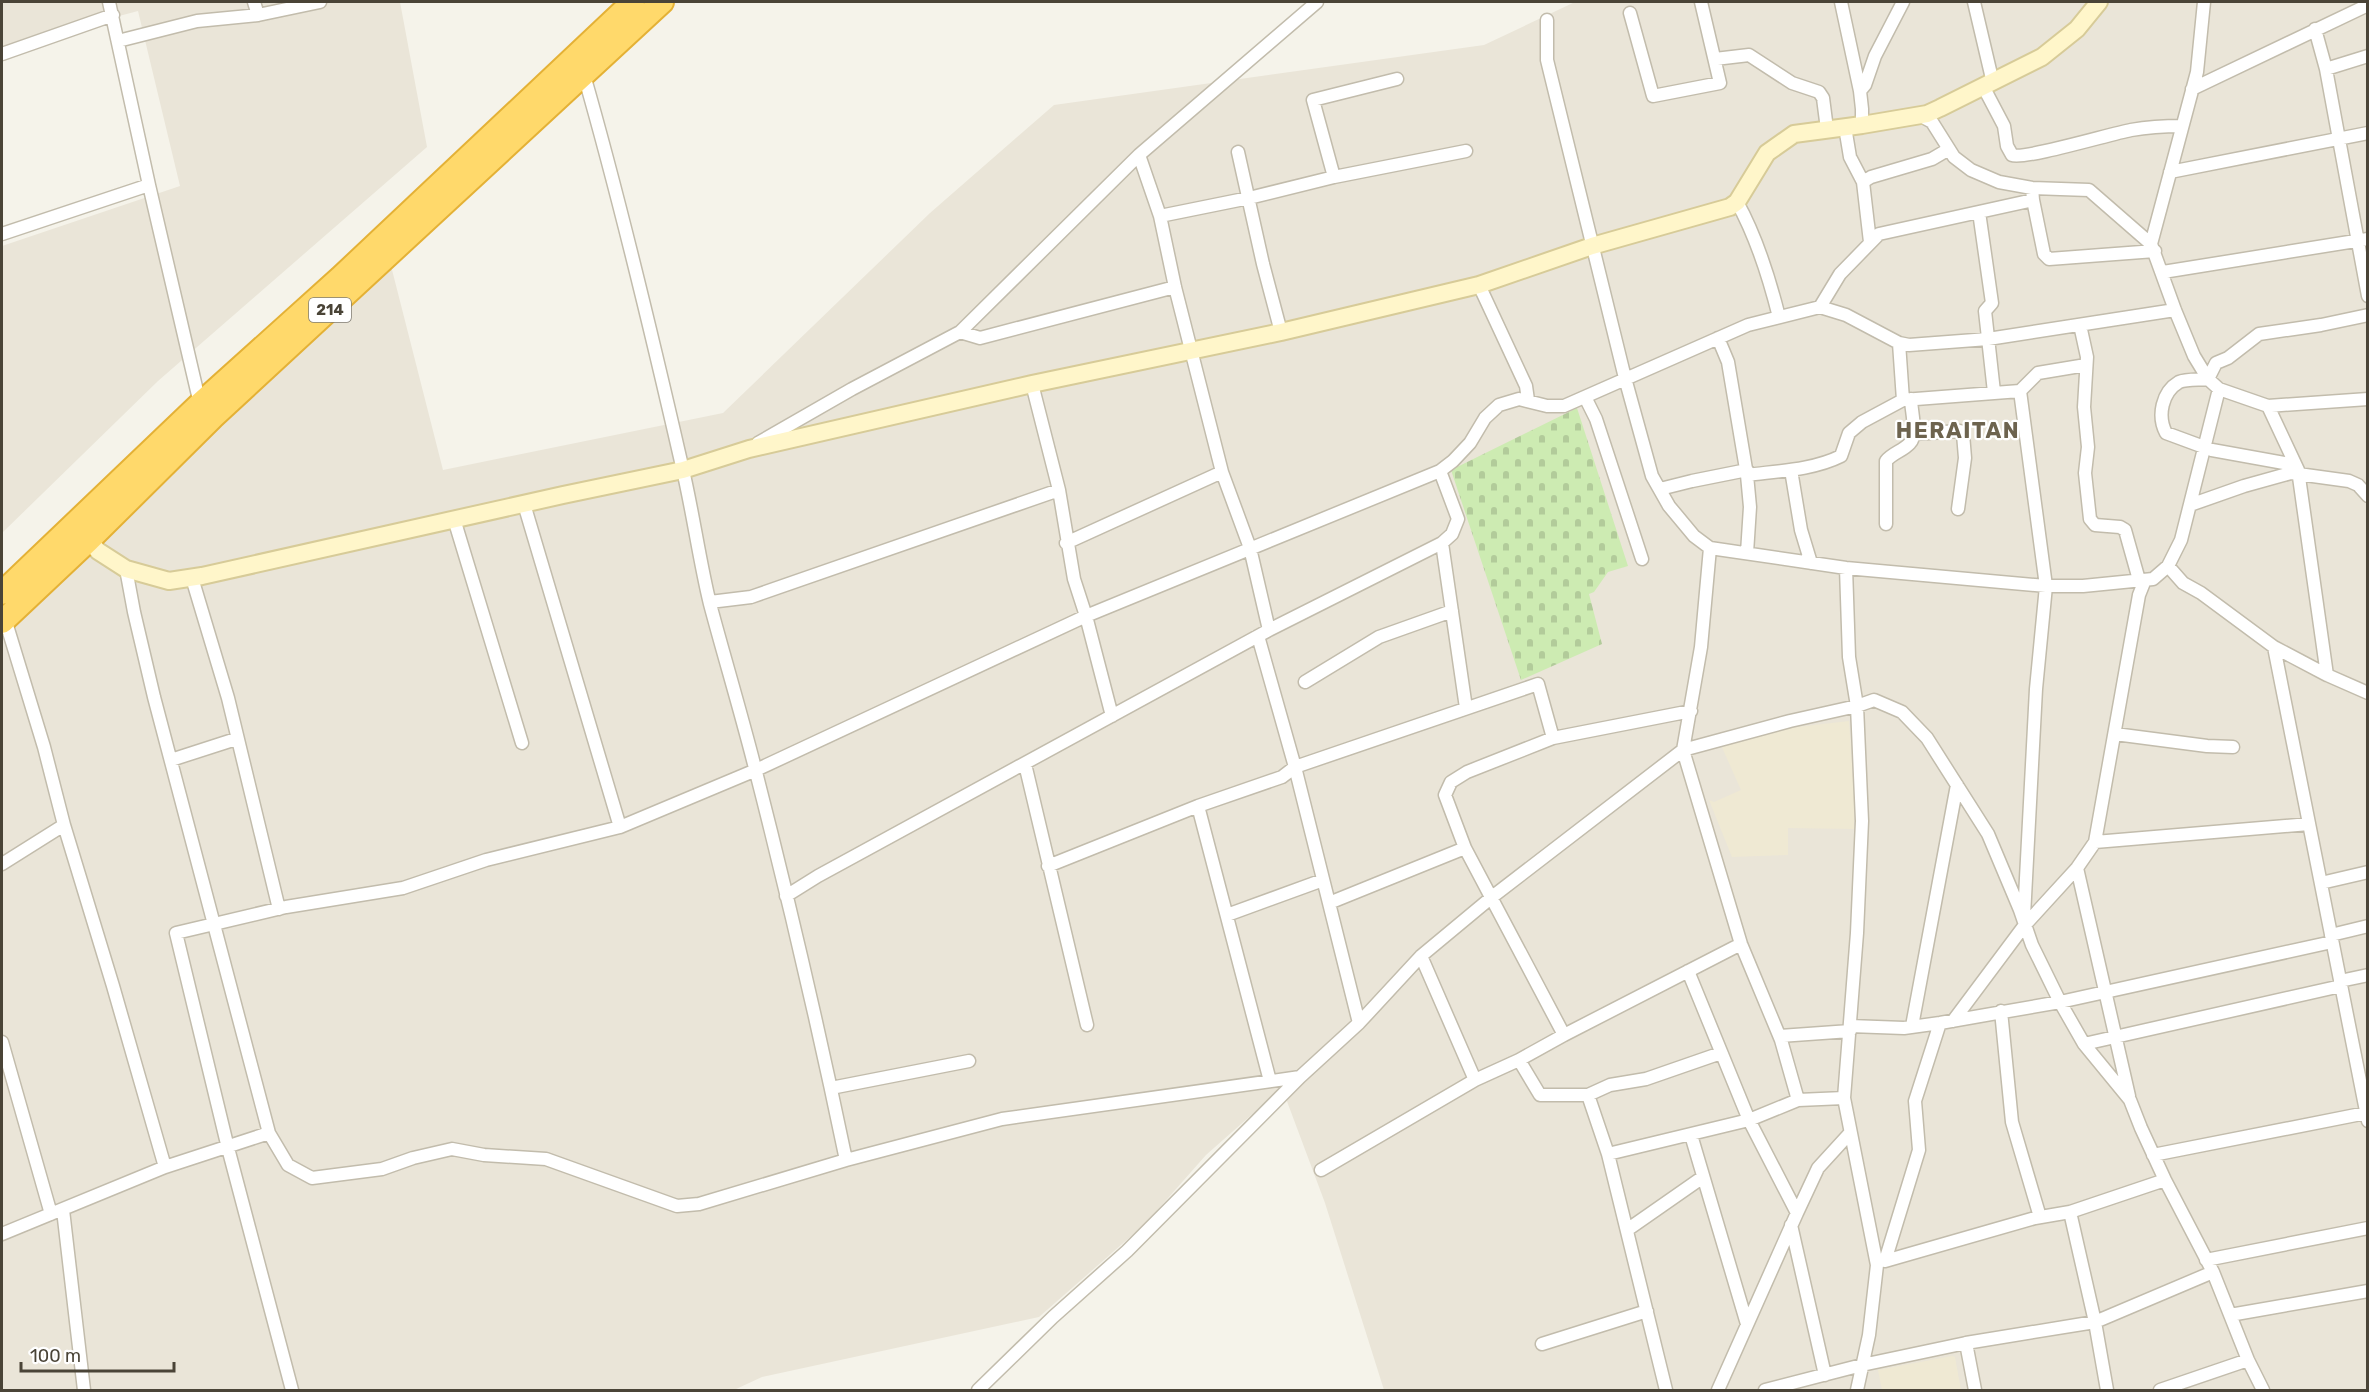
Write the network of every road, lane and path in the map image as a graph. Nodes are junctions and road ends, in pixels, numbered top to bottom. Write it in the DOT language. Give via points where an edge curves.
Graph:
graph roads {
  1 [pos="109,2"];
  2 [pos="255,2"];
  3 [pos="320,2"];
  4 [pos="633,2"];
  5 [pos="662,2"];
  6 [pos="1317,2"];
  7 [pos="1701,2"];
  8 [pos="1841,2"];
  9 [pos="1903,2"];
  10 [pos="1976,2"];
  11 [pos="2099,2"];
  12 [pos="2204,2"];
  13 [pos="2367,5"];
  14 [pos="1630,13"];
  15 [pos="113,15"];
  16 [pos="258,15"];
  17 [pos="1547,20"];
  18 [pos="2315,29"];
  19 [pos="118,41"];
  20 [pos="2,54"];
  21 [pos="2367,56"];
  22 [pos="1715,59"];
  23 [pos="2326,69"];
  24 [pos="584,75"];
  25 [pos="1397,79"];
  26 [pos="1989,86"];
  27 [pos="2192,89"];
  28 [pos="1860,91"];
  29 [pos="1917,114"];
  30 [pos="1853,126"];
  31 [pos="2182,126"];
  32 [pos="1827,129"];
  33 [pos="2367,133"];
  34 [pos="2338,139"];
  35 [pos="1949,149"];
  36 [pos="1466,151"];
  37 [pos="1238,152"];
  38 [pos="1139,155"];
  39 [pos="2170,172"];
  40 [pos="1334,177"];
  41 [pos="1863,182"];
  42 [pos="149,185"];
  43 [pos="2032,194"];
  44 [pos="1249,198"];
  45 [pos="1737,202"];
  46 [pos="1979,212"];
  47 [pos="1160,216"];
  48 [pos="2,234"];
  49 [pos="2362,240"];
  50 [pos="1870,242"];
  51 [pos="1592,246"];
  52 [pos="2153,248"];
  53 [pos="2163,272"];
  54 [pos="1479,285"];
  55 [pos="1175,287"];
  56 [pos="2367,296"];
  57 [pos="1820,308"];
  58 [pos="2175,310"];
  59 [pos="2367,315"];
  60 [pos="1779,317"];
  61 [pos="2080,325"];
  62 [pos="960,332"];
  63 [pos="1281,332"];
  64 [pos="1718,339"];
  65 [pos="1988,339"];
  66 [pos="1899,344"];
  67 [pos="1192,351"];
  68 [pos="2086,365"];
  69 [pos="1624,378"];
  70 [pos="2208,379"];
  71 [pos="1032,384"];
  72 [pos="2219,389"];
  73 [pos="2020,391"];
  74 [pos="1994,392"];
  75 [pos="1585,397"];
  76 [pos="1907,399"];
  77 [pos="2367,399"];
  78 [pos="1528,400"];
  79 [pos="200,404"];
  80 [pos="2268,406"];
  81 [pos="1913,434"];
  82 [pos="2204,447"];
  83 [pos="749,448"];
  84 [pos="2296,468"];
  85 [pos="683,470"];
  86 [pos="1791,470"];
  87 [pos="1440,471"];
  88 [pos="1222,472"];
  89 [pos="1747,472"];
  90 [pos="1660,489"];
  91 [pos="1059,490"];
  92 [pos="2367,494"];
  93 [pos="524,504"];
  94 [pos="2190,505"];
  95 [pos="1958,509"];
  96 [pos="454,519"];
  97 [pos="1886,524"];
  98 [pos="84,533"];
  99 [pos="1066,543"];
  100 [pos="1442,543"];
  101 [pos="1250,548"];
  102 [pos="1710,548"];
  103 [pos="1747,553"];
  104 [pos="1642,559"];
  105 [pos="1810,563"];
  106 [pos="2168,566"];
  107 [pos="1846,568"];
  108 [pos="126,569"];
  109 [pos="192,578"];
  110 [pos="2142,580"];
  111 [pos="2046,586"];
  112 [pos="2,587"];
  113 [pos="710,602"];
  114 [pos="1452,611"];
  115 [pos="1086,616"];
  116 [pos="3,620"];
  117 [pos="1263,633"];
  118 [pos="2274,647"];
  119 [pos="2327,675"];
  120 [pos="1305,682"];
  121 [pos="2367,693"];
  122 [pos="1857,706"];
  123 [pos="1466,708"];
  124 [pos="1691,711"];
  125 [pos="1112,716"];
  126 [pos="2115,734"];
  127 [pos="1554,738"];
  128 [pos="236,739"];
  129 [pos="522,743"];
  130 [pos="2233,747"];
  131 [pos="1683,750"];
  132 [pos="171,760"];
  133 [pos="1025,764"];
  134 [pos="1295,767"];
  135 [pos="756,770"];
  136 [pos="1957,785"];
  137 [pos="1198,806"];
  138 [pos="2309,824"];
  139 [pos="64,825"];
  140 [pos="620,827"];
  141 [pos="2095,842"];
  142 [pos="1465,848"];
  143 [pos="2,864"];
  144 [pos="1048,866"];
  145 [pos="2077,868"];
  146 [pos="2367,872"];
  147 [pos="1323,880"];
  148 [pos="2321,883"];
  149 [pos="786,896"];
  150 [pos="1492,897"];
  151 [pos="1329,903"];
  152 [pos="279,909"];
  153 [pos="1227,915"];
  154 [pos="213,924"];
  155 [pos="2024,926"];
  156 [pos="2367,926"];
  157 [pos="2332,939"];
  158 [pos="1741,944"];
  159 [pos="1421,956"];
  160 [pos="1688,971"];
  161 [pos="2367,975"];
  162 [pos="2340,984"];
  163 [pos="2105,992"];
  164 [pos="2060,1002"];
  165 [pos="2001,1011"];
  166 [pos="1946,1022"];
  167 [pos="1359,1023"];
  168 [pos="1087,1025"];
  169 [pos="1912,1026"];
  170 [pos="1850,1029"];
  171 [pos="1564,1035"];
  172 [pos="1780,1036"];
  173 [pos="2115,1037"];
  174 [pos="2,1042"];
  175 [pos="2084,1044"];
  176 [pos="1721,1053"];
  177 [pos="1519,1060"];
  178 [pos="969,1062"];
  179 [pos="1300,1077"];
  180 [pos="1475,1080"];
  181 [pos="1270,1081"];
  182 [pos="831,1088"];
  183 [pos="1588,1095"];
  184 [pos="1845,1098"];
  185 [pos="1798,1100"];
  186 [pos="2130,1100"];
  187 [pos="2367,1117"];
  188 [pos="1749,1120"];
  189 [pos="1850,1132"];
  190 [pos="269,1133"];
  191 [pos="1691,1135"];
  192 [pos="228,1148"];
  193 [pos="1608,1154"];
  194 [pos="2153,1155"];
  195 [pos="846,1160"];
  196 [pos="165,1167"];
  197 [pos="1321,1170"];
  198 [pos="1703,1177"];
  199 [pos="2165,1180"];
  200 [pos="57,1212"];
  201 [pos="2070,1212"];
  202 [pos="1797,1213"];
  203 [pos="2040,1217"];
  204 [pos="1791,1225"];
  205 [pos="2367,1228"];
  206 [pos="1627,1230"];
  207 [pos="2,1234"];
  208 [pos="2206,1260"];
  209 [pos="1881,1263"];
  210 [pos="2213,1272"];
  211 [pos="2367,1290"];
  212 [pos="1647,1311"];
  213 [pos="2230,1315"];
  214 [pos="2095,1322"];
  215 [pos="1747,1324"];
  216 [pos="1966,1342"];
  217 [pos="1542,1344"];
  218 [pos="2248,1360"];
  219 [pos="1862,1365"];
  220 [pos="1825,1375"];
  221 [pos="84,1390"];
  222 [pos="292,1390"];
  223 [pos="978,1390"];
  224 [pos="1666,1390"];
  225 [pos="1718,1390"];
  226 [pos="1765,1390"];
  227 [pos="1857,1390"];
  228 [pos="1976,1390"];
  229 [pos="2107,1390"];
  230 [pos="2160,1390"];
  231 [pos="2263,1390"];
  1 -- 15 [label="street"];
  2 -- 16 [label="street"];
  3 -- 16 [label="street"];
  4 -- 79 [label="highway, 214"];
  5 -- 24 [label="highway, 214"];
  6 -- 38 [label="street"];
  7 -- 22 [label="street"];
  8 -- 28 [label="street"];
  9 -- 28 [label="street"];
  10 -- 26 [label="street"];
  11 -- 26 [label="street" via="2077,29 2042,57"];
  12 -- 27 [label="street"];
  13 -- 18 [label="street"];
  14 -- 22 [label="street" via="1653,96 1720,83"];
  15 -- 19 [label="street"];
  15 -- 20 [label="street"];
  16 -- 19 [label="street" via="197,21"];
  17 -- 51 [label="street" via="1546,60"];
  18 -- 23 [label="street"];
  18 -- 27 [label="street"];
  19 -- 42 [label="street"];
  21 -- 23 [label="street"];
  22 -- 32 [label="street" via="1749,55 1792,83 1819,92"];
  23 -- 34 [label="street"];
  24 -- 85 [label="street" via="608,157"];
  24 -- 98 [label="highway, 214"];
  25 -- 40 [label="street" via="1313,100"];
  26 -- 29 [label="street" via="1927,114"];
  26 -- 31 [label="street" via="2007,146 2016,157 2130,130"];
  27 -- 31 [label="street"];
  28 -- 30 [label="street" via="1863,110"];
  29 -- 30 [label="street"];
  29 -- 35 [label="street" via="1932,122"];
  30 -- 32 [label="street"];
  30 -- 41 [label="street" via="1850,157"];
  31 -- 39 [label="street"];
  32 -- 45 [label="street" via="1794,134 1783,140 1767,153"];
  33 -- 34 [label="street"];
  34 -- 39 [label="street"];
  34 -- 49 [label="street"];
  35 -- 41 [label="street" via="1932,159"];
  35 -- 43 [label="street" via="1971,170"];
  36 -- 40 [label="street"];
  37 -- 44 [label="street"];
  38 -- 47 [label="street"];
  38 -- 62 [label="street"];
  39 -- 52 [label="street"];
  40 -- 44 [label="street"];
  41 -- 50 [label="street"];
  42 -- 48 [label="street"];
  42 -- 79 [label="street"];
  43 -- 46 [label="street"];
  43 -- 52 [label="street" via="2088,190"];
  43 -- 52 [label="street" via="2044,254 2049,259"];
  44 -- 47 [label="street"];
  44 -- 63 [label="street"];
  45 -- 51 [label="street" via="1722,210"];
  45 -- 60 [label="street" via="1768,274"];
  46 -- 50 [label="street" via="1879,234"];
  46 -- 65 [label="street" via="1992,303 1985,311"];
  47 -- 55 [label="street"];
  49 -- 53 [label="street"];
  49 -- 56 [label="street"];
  50 -- 57 [label="street" via="1840,274"];
  51 -- 54 [label="street"];
  51 -- 69 [label="street"];
  52 -- 53 [label="street"];
  53 -- 58 [label="street"];
  54 -- 63 [label="street"];
  54 -- 78 [label="street" via="1526,386"];
  55 -- 62 [label="street" via="980,338"];
  55 -- 67 [label="street"];
  57 -- 60 [label="street"];
  57 -- 66 [label="street" via="1846,315"];
  58 -- 61 [label="street"];
  58 -- 70 [label="street"];
  59 -- 70 [label="street" via="2259,334 2216,363"];
  60 -- 64 [label="street"];
  61 -- 65 [label="street"];
  61 -- 68 [label="street"];
  62 -- 83 [label="street"];
  63 -- 67 [label="street"];
  64 -- 69 [label="street"];
  64 -- 89 [label="street" via="1728,362"];
  65 -- 66 [label="street"];
  65 -- 74 [label="street"];
  66 -- 76 [label="street"];
  67 -- 71 [label="street"];
  67 -- 88 [label="street"];
  68 -- 73 [label="street" via="2038,374"];
  68 -- 110 [label="street" via="2085,473 2090,519 2095,525 2120,526 2125,530"];
  69 -- 75 [label="street"];
  69 -- 90 [label="street" via="1652,476"];
  70 -- 72 [label="street"];
  70 -- 82 [label="street" via="2180,381 2163,402 2166,433"];
  71 -- 83 [label="street"];
  71 -- 91 [label="street"];
  72 -- 80 [label="street"];
  72 -- 82 [label="street"];
  73 -- 74 [label="street"];
  73 -- 111 [label="street"];
  74 -- 76 [label="street"];
  75 -- 78 [label="street" via="1564,406"];
  75 -- 104 [label="street" via="1596,419"];
  76 -- 81 [label="street"];
  76 -- 86 [label="street" via="1849,433 1841,456"];
  77 -- 80 [label="street"];
  78 -- 87 [label="street" via="1499,405 1485,418 1470,443"];
  79 -- 98 [label="highway, 214"];
  80 -- 84 [label="street"];
  81 -- 95 [label="street" via="1964,434"];
  81 -- 97 [label="street" via="1911,443 1886,461"];
  82 -- 84 [label="street"];
  82 -- 94 [label="street"];
  83 -- 85 [label="street"];
  84 -- 92 [label="street" via="2349,481"];
  84 -- 94 [label="street" via="2291,473"];
  84 -- 119 [label="street"];
  85 -- 93 [label="street"];
  85 -- 113 [label="street"];
  86 -- 89 [label="street"];
  86 -- 105 [label="street"];
  87 -- 100 [label="street" via="1458,519 1452,534"];
  87 -- 101 [label="street"];
  88 -- 99 [label="street"];
  88 -- 101 [label="street"];
  89 -- 90 [label="street"];
  89 -- 103 [label="street"];
  90 -- 102 [label="street" via="1694,536"];
  91 -- 99 [label="street"];
  91 -- 113 [label="street" via="751,597"];
  93 -- 96 [label="street"];
  93 -- 140 [label="street"];
  94 -- 106 [label="street" via="2181,540"];
  96 -- 109 [label="street"];
  96 -- 129 [label="street"];
  98 -- 108 [label="street" via="98,551"];
  98 -- 112 [label="highway, 214"];
  98 -- 116 [label="highway, 214"];
  99 -- 115 [label="street"];
  100 -- 114 [label="street"];
  100 -- 117 [label="street"];
  101 -- 115 [label="street"];
  101 -- 117 [label="street"];
  102 -- 103 [label="street"];
  102 -- 124 [label="street"];
  103 -- 105 [label="street"];
  105 -- 107 [label="street"];
  106 -- 110 [label="street" via="2153,579"];
  106 -- 118 [label="street" via="2183,584 2201,592"];
  107 -- 111 [label="street"];
  107 -- 122 [label="street" via="1849,657"];
  108 -- 109 [label="street" via="169,581"];
  108 -- 132 [label="street"];
  109 -- 128 [label="street" via="228,698"];
  110 -- 111 [label="street"];
  110 -- 126 [label="street"];
  111 -- 155 [label="street" via="2036,689"];
  113 -- 135 [label="street"];
  114 -- 120 [label="street" via="1379,637"];
  114 -- 123 [label="street"];
  115 -- 125 [label="street"];
  115 -- 135 [label="street"];
  116 -- 139 [label="street" via="44,747"];
  117 -- 125 [label="street"];
  117 -- 134 [label="street"];
  118 -- 119 [label="street"];
  118 -- 138 [label="street"];
  119 -- 121 [label="street"];
  122 -- 131 [label="street"];
  122 -- 136 [label="street" via="1874,700 1902,712 1927,738"];
  122 -- 170 [label="street" via="1862,821"];
  123 -- 127 [label="street" via="1538,684"];
  123 -- 134 [label="street"];
  124 -- 127 [label="street"];
  124 -- 131 [label="street"];
  125 -- 133 [label="street"];
  126 -- 130 [label="street"];
  126 -- 141 [label="street"];
  127 -- 142 [label="street" via="1451,782 1445,795"];
  128 -- 132 [label="street"];
  128 -- 152 [label="street"];
  131 -- 150 [label="street"];
  131 -- 158 [label="street"];
  132 -- 154 [label="street"];
  133 -- 144 [label="street"];
  133 -- 149 [label="street"];
  134 -- 137 [label="street" via="1282,777"];
  134 -- 147 [label="street"];
  135 -- 140 [label="street"];
  135 -- 149 [label="street"];
  136 -- 155 [label="street" via="1988,834"];
  136 -- 169 [label="street"];
  137 -- 144 [label="street"];
  137 -- 153 [label="street"];
  138 -- 141 [label="street"];
  138 -- 148 [label="street"];
  139 -- 143 [label="street"];
  139 -- 196 [label="street"];
  140 -- 152 [label="street" via="486,860 403,888"];
  141 -- 145 [label="street"];
  142 -- 150 [label="street"];
  142 -- 151 [label="street"];
  144 -- 168 [label="street"];
  145 -- 155 [label="street"];
  145 -- 163 [label="street"];
  146 -- 148 [label="street"];
  147 -- 151 [label="street"];
  147 -- 153 [label="street"];
  148 -- 157 [label="street"];
  149 -- 182 [label="street"];
  150 -- 159 [label="street"];
  150 -- 171 [label="street"];
  151 -- 167 [label="street"];
  152 -- 154 [label="street"];
  153 -- 181 [label="street"];
  154 -- 190 [label="street"];
  154 -- 192 [label="street" via="176,933"];
  155 -- 164 [label="street"];
  155 -- 166 [label="street"];
  156 -- 157 [label="street"];
  157 -- 162 [label="street"];
  157 -- 163 [label="street"];
  158 -- 160 [label="street"];
  158 -- 172 [label="street"];
  159 -- 167 [label="street"];
  159 -- 180 [label="street"];
  160 -- 171 [label="street"];
  160 -- 176 [label="street"];
  161 -- 162 [label="street"];
  162 -- 173 [label="street"];
  162 -- 187 [label="street"];
  163 -- 164 [label="street"];
  163 -- 173 [label="street"];
  164 -- 165 [label="street"];
  164 -- 175 [label="street"];
  165 -- 166 [label="street"];
  165 -- 203 [label="street" via="2012,1122"];
  166 -- 169 [label="street"];
  166 -- 209 [label="street" via="1915,1101 1919,1150"];
  167 -- 179 [label="street"];
  169 -- 170 [label="street"];
  170 -- 172 [label="street"];
  170 -- 184 [label="street"];
  171 -- 177 [label="street"];
  172 -- 185 [label="street"];
  173 -- 175 [label="street"];
  173 -- 186 [label="street"];
  174 -- 200 [label="street"];
  175 -- 186 [label="street"];
  176 -- 183 [label="street"];
  176 -- 188 [label="street"];
  177 -- 180 [label="street"];
  177 -- 183 [label="street" via="1540,1095"];
  178 -- 182 [label="street"];
  179 -- 181 [label="street"];
  179 -- 223 [label="street" via="1127,1251"];
  180 -- 197 [label="street"];
  181 -- 195 [label="street" via="1002,1119"];
  182 -- 195 [label="street"];
  183 -- 193 [label="street"];
  184 -- 185 [label="street"];
  184 -- 189 [label="street"];
  185 -- 188 [label="street"];
  186 -- 194 [label="street"];
  187 -- 194 [label="street"];
  188 -- 191 [label="street"];
  188 -- 202 [label="street"];
  189 -- 202 [label="street" via="1818,1168"];
  189 -- 209 [label="street"];
  190 -- 192 [label="street"];
  190 -- 195 [label="street" via="288,1165 312,1178 382,1169 452,1149 546,1159 677,1206 699,1204"];
  191 -- 193 [label="street"];
  191 -- 198 [label="street"];
  192 -- 196 [label="street"];
  192 -- 222 [label="street"];
  193 -- 206 [label="street"];
  194 -- 199 [label="street"];
  196 -- 200 [label="street"];
  198 -- 206 [label="street"];
  198 -- 215 [label="street"];
  199 -- 201 [label="street"];
  199 -- 208 [label="street"];
  200 -- 207 [label="street"];
  200 -- 221 [label="street"];
  201 -- 203 [label="street"];
  201 -- 214 [label="street"];
  202 -- 204 [label="street"];
  203 -- 209 [label="street"];
  204 -- 215 [label="street"];
  204 -- 220 [label="street"];
  205 -- 208 [label="street"];
  206 -- 212 [label="street"];
  208 -- 210 [label="street"];
  209 -- 219 [label="street"];
  210 -- 213 [label="street"];
  210 -- 214 [label="street"];
  211 -- 213 [label="street"];
  212 -- 217 [label="street"];
  212 -- 224 [label="street"];
  213 -- 218 [label="street"];
  214 -- 216 [label="street"];
  214 -- 229 [label="street"];
  215 -- 225 [label="street"];
  216 -- 219 [label="street"];
  216 -- 228 [label="street"];
  218 -- 230 [label="street"];
  218 -- 231 [label="street"];
  219 -- 220 [label="street"];
  219 -- 227 [label="street"];
  220 -- 226 [label="street"];
}
